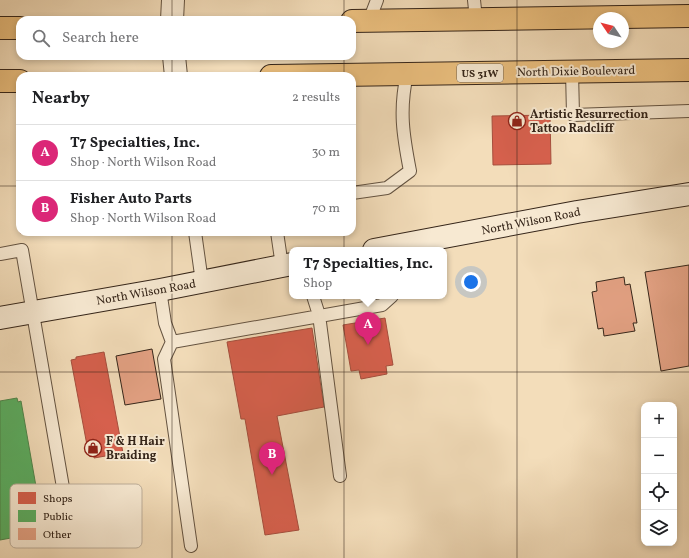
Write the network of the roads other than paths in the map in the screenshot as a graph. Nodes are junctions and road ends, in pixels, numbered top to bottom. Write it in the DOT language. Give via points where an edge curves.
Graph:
graph roads {
  1 [pos="173,0"];
  2 [pos="377,0"];
  3 [pos="475,9"];
  4 [pos="172,16"];
  5 [pos="689,16"];
  6 [pos="360,21"];
  7 [pos="0,28"];
  8 [pos="16,28"];
  9 [pos="174,60"];
  10 [pos="689,70"];
  11 [pos="176,72"];
  12 [pos="572,72"];
  13 [pos="407,74"];
  14 [pos="356,75"];
  15 [pos="0,81"];
  16 [pos="16,81"];
  17 [pos="689,111"];
  18 [pos="356,192"];
  19 [pos="689,194"];
  20 [pos="196,236"];
  21 [pos="278,236"];
  22 [pos="394,247"];
  23 [pos="0,254"];
  24 [pos="287,265"];
  25 [pos="202,282"];
  26 [pos="160,290"];
  27 [pos="314,299"];
  28 [pos="389,299"];
  29 [pos="33,311"];
  30 [pos="319,316"];
  31 [pos="0,318"];
  32 [pos="172,342"];
  33 [pos="340,476"];
  34 [pos="62,484"];
  35 [pos="191,546"];
  1 -- 4 [label="main road"];
  2 -- 6 [label="lane"];
  3 -- 5 [label="highway"];
  3 -- 6 [label="highway"];
  7 -- 8 [label="highway"];
  9 -- 11 [label="main road"];
  10 -- 12 [label="highway, North Dixie Boulevard / US 31W"];
  12 -- 13 [label="highway, North Dixie Boulevard / US 31W"];
  12 -- 17 [label="lane" via="573,115"];
  13 -- 14 [label="highway, North Dixie Boulevard / US 31W"];
  13 -- 18 [label="lane" via="402,97 402,133 410,171 387,188"];
  15 -- 16 [label="highway"];
  19 -- 22 [label="main road, North Wilson Road" via="577,212"];
  20 -- 25 [label="lane"];
  21 -- 24 [label="lane"];
  23 -- 29 [label="lane" via="22,250"];
  24 -- 25 [label="main road, North Wilson Road"];
  25 -- 26 [label="main road, North Wilson Road"];
  26 -- 29 [label="main road, North Wilson Road"];
  26 -- 32 [label="lane" via="165,323"];
  27 -- 30 [label="lane"];
  28 -- 30 [label="lane" via="382,305"];
  29 -- 31 [label="main road, North Wilson Road"];
  29 -- 34 [label="lane"];
  30 -- 32 [label="lane"];
  30 -- 33 [label="lane"];
  32 -- 35 [label="lane" via="164,359"];
}
